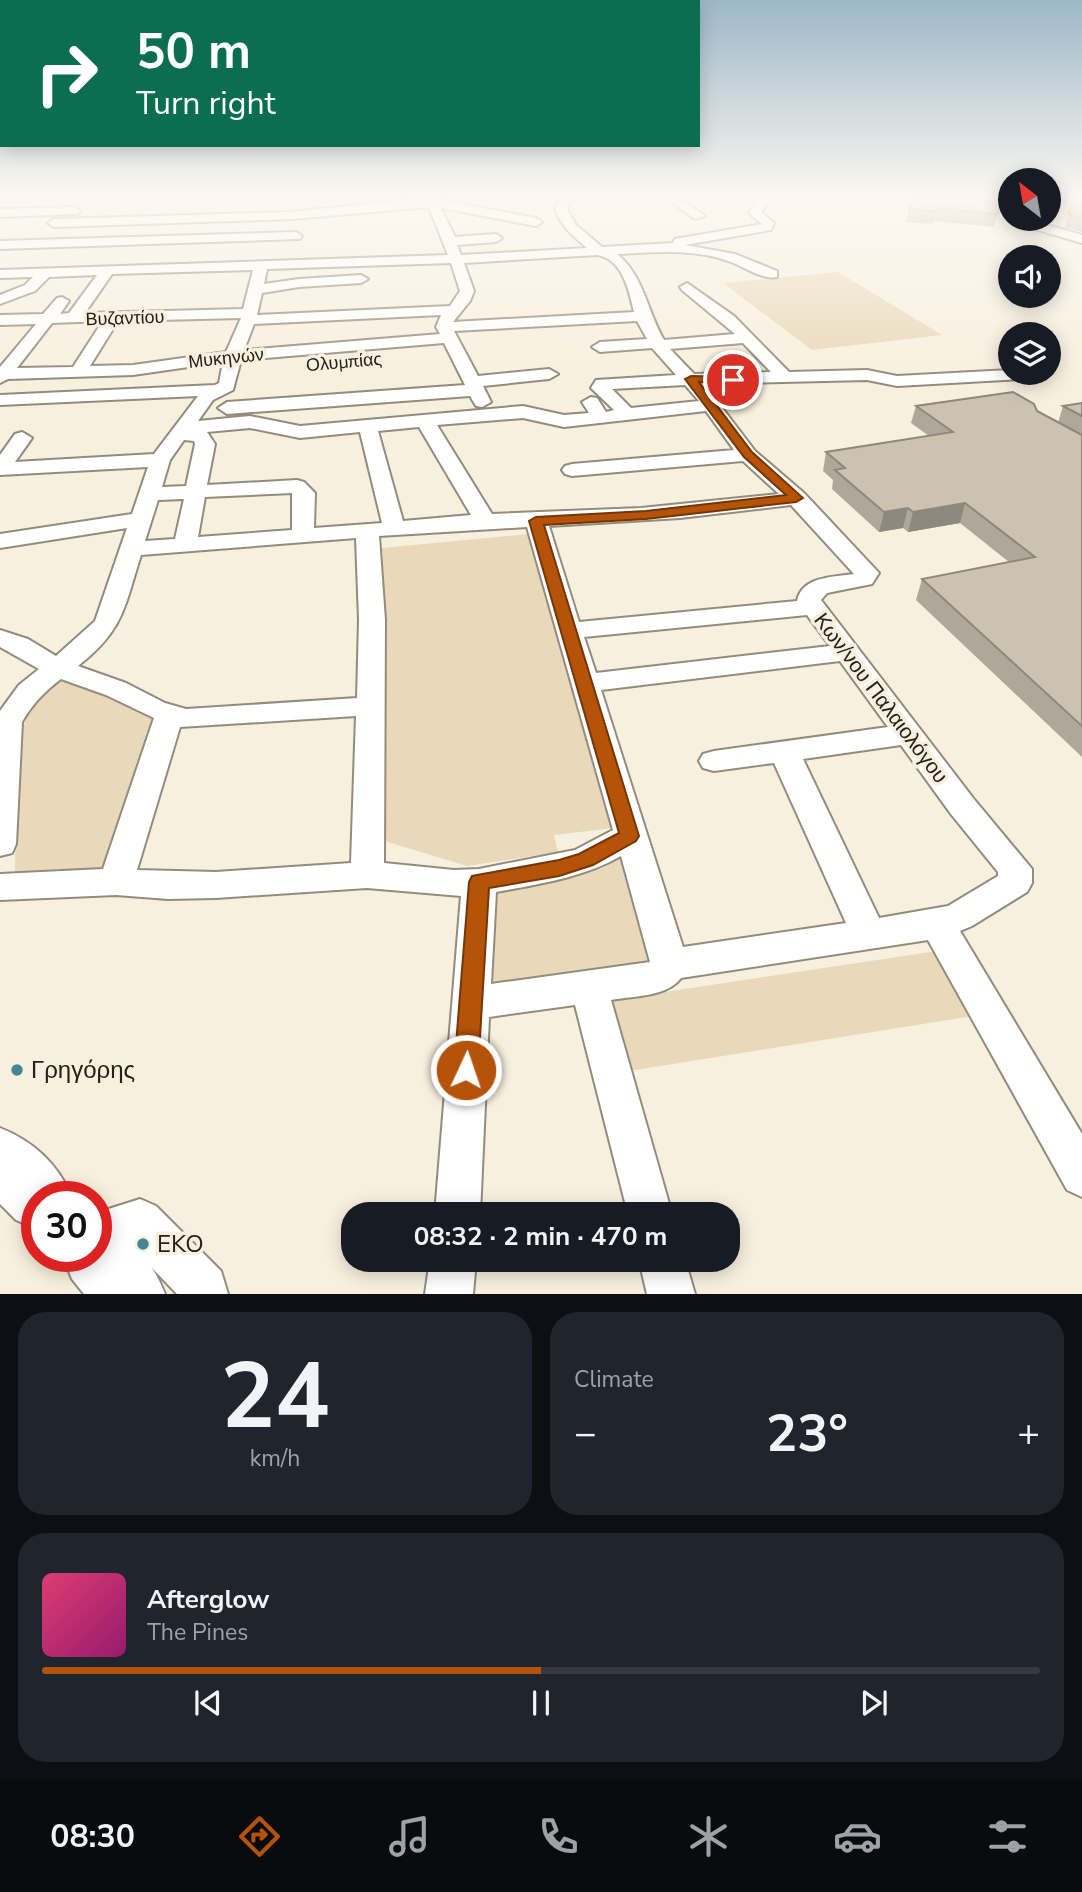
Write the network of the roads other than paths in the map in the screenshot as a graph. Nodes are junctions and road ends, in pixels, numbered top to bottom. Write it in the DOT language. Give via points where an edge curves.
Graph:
graph roads {
  1 [pos="82,259"];
  2 [pos="92,259"];
  3 [pos="298,259"];
  4 [pos="443,259"];
  5 [pos="455,259"];
  6 [pos="606,259"];
  7 [pos="613,259"];
  8 [pos="736,259"];
  9 [pos="298,264"];
  10 [pos="261,265"];
  11 [pos="596,267"];
  12 [pos="108,270"];
  13 [pos="46,272"];
  14 [pos="0,274"];
  15 [pos="772,274"];
  16 [pos="372,279"];
  17 [pos="299,283"];
  18 [pos="687,287"];
  19 [pos="255,290"];
  20 [pos="0,300"];
  21 [pos="62,302"];
  22 [pos="452,310"];
  23 [pos="643,316"];
  24 [pos="249,317"];
  25 [pos="112,318"];
  26 [pos="0,320"];
  27 [pos="72,320"];
  28 [pos="46,321"];
  29 [pos="748,338"];
  30 [pos="450,339"];
  31 [pos="657,344"];
  32 [pos="600,347"];
  33 [pos="79,372"];
  34 [pos="228,372"];
  35 [pos="549,373"];
  36 [pos="998,375"];
  37 [pos="2,376"];
  38 [pos="786,377"];
  39 [pos="691,379"];
  40 [pos="474,386"];
  41 [pos="583,389"];
  42 [pos="0,400"];
  43 [pos="712,405"];
  44 [pos="626,414"];
  45 [pos="489,416"];
  46 [pos="601,418"];
  47 [pos="426,423"];
  48 [pos="187,424"];
  49 [pos="368,428"];
  50 [pos="22,438"];
  51 [pos="748,455"];
  52 [pos="160,460"];
  53 [pos="0,469"];
  54 [pos="572,470"];
  55 [pos="196,491"];
  56 [pos="150,494"];
  57 [pos="796,498"];
  58 [pos="142,519"];
  59 [pos="485,521"];
  60 [pos="536,521"];
  61 [pos="381,529"];
  62 [pos="303,536"];
  63 [pos="0,541"];
  64 [pos="185,545"];
  65 [pos="133,549"];
  66 [pos="813,607"];
  67 [pos="570,631"];
  68 [pos="0,638"];
  69 [pos="846,652"];
  70 [pos="55,667"];
  71 [pos="585,683"];
  72 [pos="370,706"];
  73 [pos="169,715"];
  74 [pos="907,734"];
  75 [pos="784,751"];
  76 [pos="714,761"];
  77 [pos="629,836"];
  78 [pos="0,844"];
  79 [pos="366,875"];
  80 [pos="116,882"];
  81 [pos="479,882"];
  82 [pos="0,887"];
  83 [pos="936,924"];
  84 [pos="869,935"];
  85 [pos="670,964"];
  86 [pos="589,987"];
  87 [pos="470,1003"];
  88 [pos="0,1159"];
  89 [pos="1082,1175"];
  90 [pos="23,1181"];
  91 [pos="458,1202"];
  92 [pos="647,1202"];
  93 [pos="112,1238"];
  94 [pos="112,1260"];
  95 [pos="452,1272"];
  96 [pos="665,1272"];
  97 [pos="130,1293"];
  98 [pos="204,1293"];
  99 [pos="449,1293"];
  100 [pos="671,1293"];
  1 -- 13 [label="street"];
  2 -- 12 [label="street"];
  3 -- 9 [label="street"];
  4 -- 9 [label="street"];
  5 -- 22 [label="street" via="467,291"];
  6 -- 11 [label="street"];
  7 -- 23 [label="street, Κων/νου Παλαιολόγου" via="635,286"];
  8 -- 15 [label="street"];
  9 -- 10 [label="street"];
  9 -- 17 [label="street"];
  10 -- 12 [label="street"];
  10 -- 19 [label="street"];
  12 -- 27 [label="street"];
  13 -- 14 [label="street"];
  13 -- 20 [label="street" via="30,288"];
  16 -- 17 [label="street"];
  17 -- 19 [label="street"];
  18 -- 29 [label="street"];
  19 -- 24 [label="street"];
  21 -- 28 [label="street"];
  22 -- 24 [label="street"];
  22 -- 30 [label="street"];
  23 -- 30 [label="street, Ολυμπίας"];
  23 -- 31 [label="street, Κων/νου Παλαιολόγου"];
  24 -- 25 [label="street, Βυζαντίου"];
  24 -- 34 [label="street"];
  25 -- 27 [label="street, Βυζαντίου"];
  25 -- 33 [label="street"];
  26 -- 28 [label="street, Βυζαντίου"];
  27 -- 28 [label="street, Βυζαντίου"];
  28 -- 37 [label="street"];
  29 -- 31 [label="street"];
  29 -- 38 [label="street"];
  30 -- 34 [label="street, Ολυμπίας"];
  30 -- 40 [label="street"];
  31 -- 32 [label="street"];
  31 -- 39 [label="street, Κων/νου Παλαιολόγου"];
  33 -- 34 [label="street, Μυκηνών"];
  33 -- 37 [label="street, Μυκηνών"];
  34 -- 42 [label="street"];
  34 -- 48 [label="street"];
  35 -- 40 [label="street"];
  36 -- 38 [label="street" via="897,381 867,375"];
  38 -- 39 [label="street"];
  39 -- 43 [label="street, Κων/νου Παλαιολόγου"];
  39 -- 44 [label="street" via="600,386"];
  40 -- 45 [label="street"];
  40 -- 48 [label="street"];
  41 -- 46 [label="street"];
  43 -- 44 [label="street"];
  43 -- 51 [label="street, Κων/νου Παλαιολόγου"];
  44 -- 46 [label="street"];
  45 -- 46 [label="street" via="523,412 564,421"];
  45 -- 47 [label="street"];
  47 -- 49 [label="street"];
  47 -- 59 [label="street"];
  48 -- 49 [label="street" via="240,421 300,432"];
  48 -- 52 [label="street"];
  48 -- 55 [label="street" via="204,440"];
  49 -- 61 [label="street"];
  50 -- 53 [label="street"];
  51 -- 54 [label="street"];
  51 -- 57 [label="street, Κων/νου Παλαιολόγου"];
  52 -- 53 [label="street"];
  52 -- 56 [label="street"];
  55 -- 56 [label="street"];
  55 -- 62 [label="street" via="302,487"];
  55 -- 64 [label="street"];
  56 -- 58 [label="street"];
  57 -- 60 [label="street" via="646,515"];
  57 -- 66 [label="street, Κων/νου Παλαιολόγου" via="867,573 864,579 811,592"];
  58 -- 63 [label="street"];
  58 -- 65 [label="street"];
  59 -- 60 [label="street"];
  59 -- 61 [label="street"];
  60 -- 67 [label="street"];
  61 -- 62 [label="street"];
  61 -- 72 [label="street"];
  62 -- 64 [label="street"];
  64 -- 65 [label="street"];
  65 -- 70 [label="street" via="107,623 92,642"];
  66 -- 67 [label="street"];
  66 -- 69 [label="street, Κων/νου Παλαιολόγου"];
  67 -- 71 [label="street"];
  68 -- 70 [label="street"];
  69 -- 71 [label="street"];
  69 -- 74 [label="street, Κων/νου Παλαιολόγου"];
  70 -- 73 [label="street"];
  70 -- 78 [label="street" via="23,695 8,722"];
  71 -- 77 [label="street"];
  72 -- 73 [label="street" via="205,719"];
  72 -- 79 [label="street"];
  73 -- 80 [label="street"];
  74 -- 75 [label="street"];
  74 -- 83 [label="street, Κων/νου Παλαιολόγου" via="1015,869 1015,883 960,916"];
  75 -- 76 [label="street"];
  75 -- 84 [label="street"];
  77 -- 81 [label="street" via="586,860"];
  77 -- 85 [label="street"];
  79 -- 80 [label="street" via="216,885"];
  79 -- 81 [label="street"];
  80 -- 82 [label="street"];
  81 -- 87 [label="street"];
  83 -- 84 [label="street"];
  83 -- 89 [label="street"];
  84 -- 85 [label="street"];
  85 -- 86 [label="street" via="651,978"];
  86 -- 87 [label="street"];
  86 -- 92 [label="street"];
  87 -- 91 [label="street"];
  88 -- 90 [label="highway"];
  93 -- 98 [label="street" via="140,1222"];
  94 -- 97 [label="highway"];
  95 -- 99 [label="street"];
  96 -- 100 [label="street"];
}
